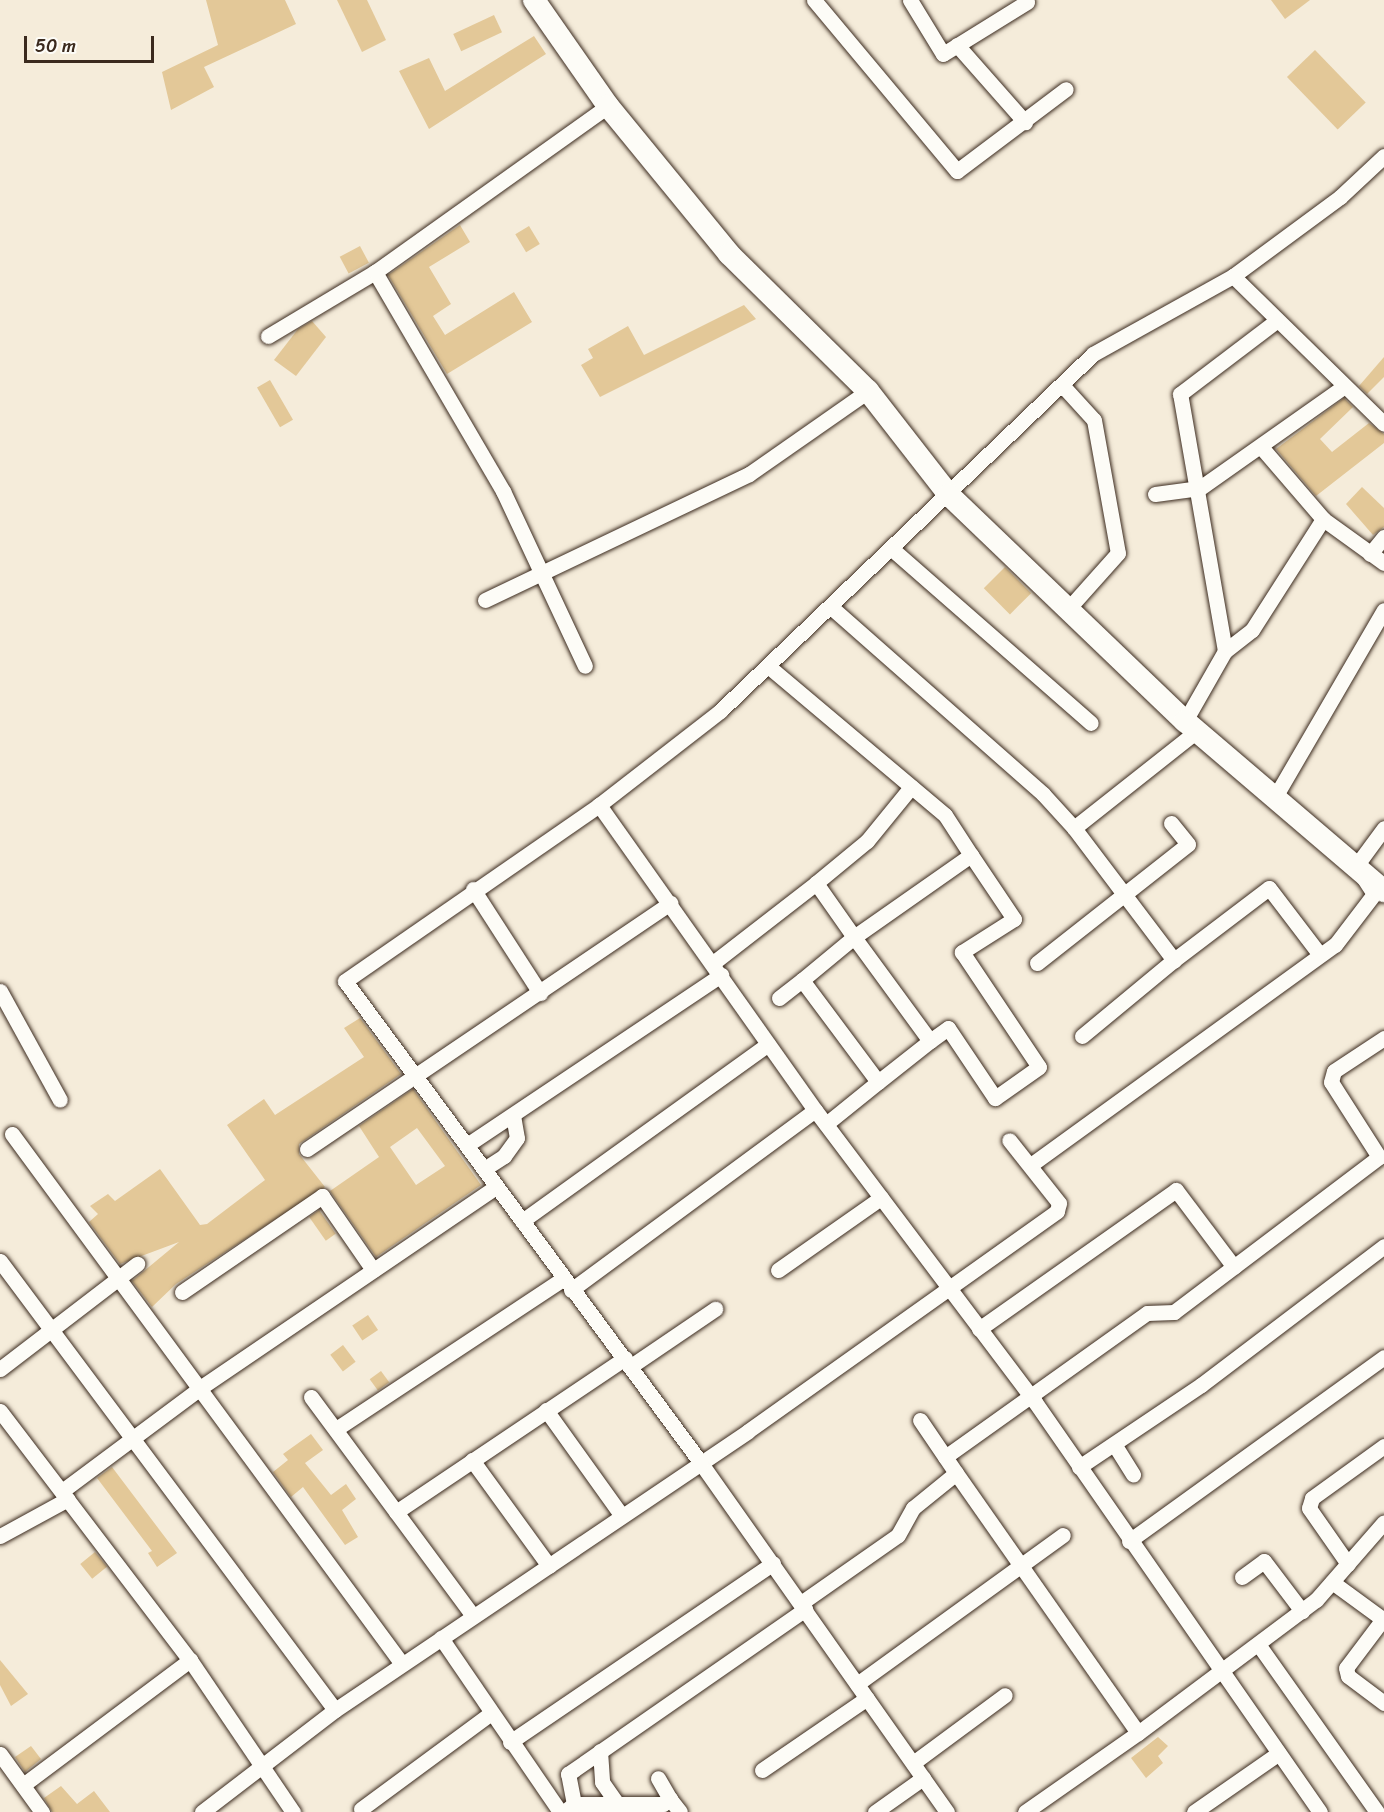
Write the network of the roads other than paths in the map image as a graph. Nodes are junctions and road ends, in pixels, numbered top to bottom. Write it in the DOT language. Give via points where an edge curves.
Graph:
graph roads {
  1 [pos="534,0"];
  2 [pos="813,0"];
  3 [pos="910,0"];
  4 [pos="1026,2"];
  5 [pos="957,45"];
  6 [pos="1066,89"];
  7 [pos="608,106"];
  8 [pos="1025,122"];
  9 [pos="1384,156"];
  10 [pos="375,272"];
  11 [pos="1233,276"];
  12 [pos="1276,321"];
  13 [pos="268,336"];
  14 [pos="1062,385"];
  15 [pos="1343,387"];
  16 [pos="868,391"];
  17 [pos="1384,424"];
  18 [pos="1262,448"];
  19 [pos="1200,488"];
  20 [pos="1155,494"];
  21 [pos="948,495"];
  22 [pos="1323,519"];
  23 [pos="1384,537"];
  24 [pos="892,549"];
  25 [pos="1370,554"];
  26 [pos="1384,563"];
  27 [pos="543,569"];
  28 [pos="485,600"];
  29 [pos="831,607"];
  30 [pos="1068,609"];
  31 [pos="1384,610"];
  32 [pos="1225,651"];
  33 [pos="585,666"];
  34 [pos="768,666"];
  35 [pos="1091,723"];
  36 [pos="1191,726"];
  37 [pos="911,787"];
  38 [pos="1275,797"];
  39 [pos="599,805"];
  40 [pos="1171,823"];
  41 [pos="1074,828"];
  42 [pos="1384,828"];
  43 [pos="971,855"];
  44 [pos="1356,866"];
  45 [pos="816,883"];
  46 [pos="473,889"];
  47 [pos="1384,891"];
  48 [pos="1123,893"];
  49 [pos="671,903"];
  50 [pos="854,937"];
  51 [pos="1320,955"];
  52 [pos="1174,960"];
  53 [pos="1037,963"];
  54 [pos="717,969"];
  55 [pos="802,980"];
  56 [pos="0,991"];
  57 [pos="540,993"];
  58 [pos="779,998"];
  59 [pos="1082,1036"];
  60 [pos="1384,1038"];
  61 [pos="930,1041"];
  62 [pos="768,1044"];
  63 [pos="417,1077"];
  64 [pos="878,1082"];
  65 [pos="60,1100"];
  66 [pos="815,1110"];
  67 [pos="513,1115"];
  68 [pos="826,1124"];
  69 [pos="12,1134"];
  70 [pos="1009,1140"];
  71 [pos="468,1145"];
  72 [pos="307,1149"];
  73 [pos="1382,1159"];
  74 [pos="1032,1164"];
  75 [pos="484,1169"];
  76 [pos="496,1187"];
  77 [pos="881,1198"];
  78 [pos="522,1221"];
  79 [pos="1384,1246"];
  80 [pos="0,1262"];
  81 [pos="137,1264"];
  82 [pos="1234,1267"];
  83 [pos="373,1270"];
  84 [pos="778,1270"];
  85 [pos="118,1279"];
  86 [pos="567,1284"];
  87 [pos="949,1284"];
  88 [pos="182,1292"];
  89 [pos="715,1310"];
  90 [pos="52,1329"];
  91 [pos="979,1329"];
  92 [pos="1384,1357"];
  93 [pos="628,1362"];
  94 [pos="0,1369"];
  95 [pos="200,1388"];
  96 [pos="311,1397"];
  97 [pos="1032,1398"];
  98 [pos="546,1410"];
  99 [pos="0,1411"];
  100 [pos="920,1420"];
  101 [pos="336,1430"];
  102 [pos="134,1439"];
  103 [pos="1114,1444"];
  104 [pos="1384,1446"];
  105 [pos="945,1457"];
  106 [pos="472,1460"];
  107 [pos="701,1463"];
  108 [pos="1080,1467"];
  109 [pos="956,1473"];
  110 [pos="1133,1474"];
  111 [pos="65,1495"];
  112 [pos="396,1512"];
  113 [pos="622,1516"];
  114 [pos="1381,1532"];
  115 [pos="1063,1534"];
  116 [pos="0,1536"];
  117 [pos="1129,1540"];
  118 [pos="773,1563"];
  119 [pos="1020,1564"];
  120 [pos="1348,1564"];
  121 [pos="549,1566"];
  122 [pos="1242,1577"];
  123 [pos="1332,1582"];
  124 [pos="803,1606"];
  125 [pos="1302,1611"];
  126 [pos="473,1616"];
  127 [pos="1384,1619"];
  128 [pos="441,1638"];
  129 [pos="1258,1644"];
  130 [pos="190,1660"];
  131 [pos="402,1664"];
  132 [pos="1223,1670"];
  133 [pos="857,1684"];
  134 [pos="1005,1695"];
  135 [pos="867,1698"];
  136 [pos="1384,1703"];
  137 [pos="335,1710"];
  138 [pos="490,1714"];
  139 [pos="1138,1733"];
  140 [pos="510,1742"];
  141 [pos="600,1751"];
  142 [pos="1279,1753"];
  143 [pos="0,1754"];
  144 [pos="913,1763"];
  145 [pos="261,1765"];
  146 [pos="762,1770"];
  147 [pos="658,1778"];
  148 [pos="923,1778"];
  149 [pos="23,1785"];
  150 [pos="670,1799"];
  151 [pos="619,1806"];
  152 [pos="361,1809"];
  153 [pos="566,1809"];
  154 [pos="42,1812"];
  155 [pos="202,1812"];
  156 [pos="293,1812"];
  157 [pos="680,1812"];
  158 [pos="875,1812"];
  159 [pos="947,1812"];
  160 [pos="1025,1812"];
  161 [pos="1194,1812"];
  162 [pos="1320,1812"];
  163 [pos="1377,1812"];
  1 -- 7 [label="street"];
  2 -- 8 [label="street" via="957,171"];
  3 -- 5 [label="street" via="943,54"];
  4 -- 5 [label="street"];
  5 -- 8 [label="street"];
  6 -- 8 [label="street"];
  7 -- 10 [label="street"];
  7 -- 16 [label="street" via="729,254"];
  9 -- 11 [label="street" via="1340,197"];
  10 -- 13 [label="street"];
  10 -- 27 [label="street"];
  11 -- 12 [label="street"];
  11 -- 14 [label="street" via="1093,354"];
  12 -- 15 [label="street"];
  12 -- 19 [label="street" via="1180,394"];
  14 -- 21 [label="street"];
  14 -- 30 [label="street" via="1094,420 1118,553"];
  15 -- 17 [label="street"];
  15 -- 18 [label="street"];
  16 -- 21 [label="street"];
  16 -- 27 [label="street" via="749,474"];
  18 -- 19 [label="street"];
  18 -- 22 [label="street"];
  19 -- 20 [label="street"];
  19 -- 32 [label="street"];
  21 -- 24 [label="street"];
  21 -- 30 [label="street"];
  22 -- 25 [label="street"];
  22 -- 32 [label="street" via="1252,630"];
  23 -- 25 [label="street"];
  24 -- 29 [label="street"];
  24 -- 35 [label="street"];
  25 -- 26 [label="street"];
  27 -- 28 [label="street"];
  27 -- 33 [label="street"];
  29 -- 34 [label="street"];
  29 -- 41 [label="street" via="1043,794"];
  30 -- 36 [label="street"];
  31 -- 38 [label="street"];
  32 -- 36 [label="street"];
  34 -- 37 [label="street"];
  34 -- 39 [label="street"];
  36 -- 38 [label="street"];
  36 -- 41 [label="street"];
  37 -- 43 [label="street" via="945,815"];
  37 -- 45 [label="street" via="867,842"];
  38 -- 44 [label="street"];
  39 -- 46 [label="street"];
  39 -- 49 [label="street"];
  40 -- 48 [label="street" via="1188,844"];
  41 -- 48 [label="street"];
  42 -- 44 [label="street"];
  43 -- 50 [label="street"];
  43 -- 61 [label="street" via="1014,919 962,952 1039,1067 995,1098 948,1028"];
  44 -- 47 [label="street"];
  44 -- 51 [label="street" via="1374,894"];
  45 -- 50 [label="street"];
  45 -- 54 [label="street"];
  46 -- 57 [label="street"];
  46 -- 63 [label="street" via="345,981"];
  48 -- 52 [label="street"];
  48 -- 53 [label="street"];
  49 -- 54 [label="street"];
  49 -- 57 [label="street"];
  50 -- 55 [label="street"];
  50 -- 61 [label="street"];
  51 -- 52 [label="street" via="1269,888"];
  51 -- 74 [label="street"];
  52 -- 59 [label="street"];
  54 -- 62 [label="street"];
  54 -- 67 [label="street"];
  55 -- 58 [label="street"];
  55 -- 64 [label="street"];
  56 -- 65 [label="street"];
  57 -- 63 [label="street"];
  60 -- 73 [label="street" via="1334,1071 1331,1082"];
  61 -- 64 [label="street"];
  62 -- 66 [label="street"];
  62 -- 78 [label="street"];
  63 -- 71 [label="street"];
  63 -- 72 [label="street"];
  64 -- 68 [label="street"];
  66 -- 68 [label="street"];
  66 -- 86 [label="street"];
  67 -- 71 [label="street"];
  67 -- 75 [label="street" via="517,1138 504,1156"];
  68 -- 77 [label="street"];
  69 -- 85 [label="street"];
  70 -- 74 [label="street"];
  71 -- 75 [label="street"];
  73 -- 82 [label="street"];
  74 -- 87 [label="street" via="1059,1203 1057,1211"];
  75 -- 76 [label="street"];
  76 -- 78 [label="street"];
  76 -- 83 [label="street"];
  77 -- 84 [label="street"];
  77 -- 87 [label="street"];
  78 -- 86 [label="street"];
  79 -- 103 [label="street"];
  80 -- 90 [label="street"];
  81 -- 85 [label="street"];
  82 -- 91 [label="street" via="1176,1190"];
  82 -- 97 [label="street" via="1174,1312 1147,1313"];
  83 -- 88 [label="street" via="322,1196"];
  83 -- 95 [label="street"];
  85 -- 90 [label="street"];
  85 -- 95 [label="street"];
  86 -- 93 [label="street"];
  86 -- 101 [label="street"];
  87 -- 91 [label="street"];
  87 -- 107 [label="street"];
  89 -- 93 [label="street"];
  90 -- 94 [label="street"];
  90 -- 102 [label="street"];
  91 -- 97 [label="street"];
  92 -- 117 [label="street"];
  93 -- 98 [label="street"];
  93 -- 107 [label="street"];
  95 -- 102 [label="street"];
  95 -- 131 [label="street"];
  96 -- 101 [label="street"];
  97 -- 105 [label="street"];
  97 -- 108 [label="street"];
  98 -- 106 [label="street"];
  98 -- 113 [label="street"];
  99 -- 111 [label="street"];
  100 -- 105 [label="street"];
  101 -- 112 [label="street"];
  102 -- 111 [label="street"];
  102 -- 137 [label="street"];
  103 -- 108 [label="street"];
  103 -- 110 [label="street"];
  104 -- 120 [label="street" via="1312,1498 1309,1508"];
  105 -- 109 [label="street"];
  106 -- 112 [label="street"];
  106 -- 121 [label="street"];
  107 -- 113 [label="street"];
  107 -- 118 [label="street"];
  108 -- 117 [label="street"];
  109 -- 119 [label="street"];
  109 -- 124 [label="street" via="913,1508 898,1536"];
  111 -- 116 [label="street"];
  111 -- 130 [label="street"];
  112 -- 126 [label="street"];
  113 -- 121 [label="street"];
  114 -- 120 [label="street"];
  115 -- 119 [label="street"];
  117 -- 132 [label="street"];
  118 -- 124 [label="street"];
  118 -- 140 [label="street"];
  119 -- 133 [label="street"];
  119 -- 139 [label="street"];
  120 -- 123 [label="street"];
  121 -- 126 [label="street"];
  122 -- 125 [label="street" via="1264,1561"];
  123 -- 125 [label="street"];
  123 -- 127 [label="street"];
  124 -- 133 [label="street"];
  124 -- 141 [label="street"];
  125 -- 129 [label="street"];
  126 -- 128 [label="street"];
  127 -- 136 [label="street" via="1346,1668 1348,1676"];
  128 -- 131 [label="street"];
  128 -- 138 [label="street"];
  129 -- 132 [label="street"];
  129 -- 163 [label="street"];
  130 -- 145 [label="street"];
  130 -- 149 [label="street"];
  131 -- 137 [label="street"];
  132 -- 139 [label="street"];
  132 -- 142 [label="street"];
  133 -- 135 [label="street"];
  134 -- 144 [label="street"];
  135 -- 144 [label="street"];
  135 -- 146 [label="street"];
  137 -- 145 [label="street"];
  138 -- 140 [label="street"];
  138 -- 152 [label="street"];
  139 -- 160 [label="street"];
  140 -- 153 [label="street"];
  141 -- 151 [label="street" via="602,1782"];
  141 -- 153 [label="street" via="568,1774"];
  142 -- 161 [label="street"];
  142 -- 162 [label="street"];
  143 -- 149 [label="street"];
  144 -- 148 [label="street"];
  145 -- 155 [label="street"];
  145 -- 156 [label="street"];
  147 -- 150 [label="street"];
  148 -- 158 [label="street"];
  148 -- 159 [label="street"];
  149 -- 154 [label="street"];
  150 -- 151 [label="street"];
  150 -- 157 [label="street"];
  151 -- 153 [label="street"];
}
